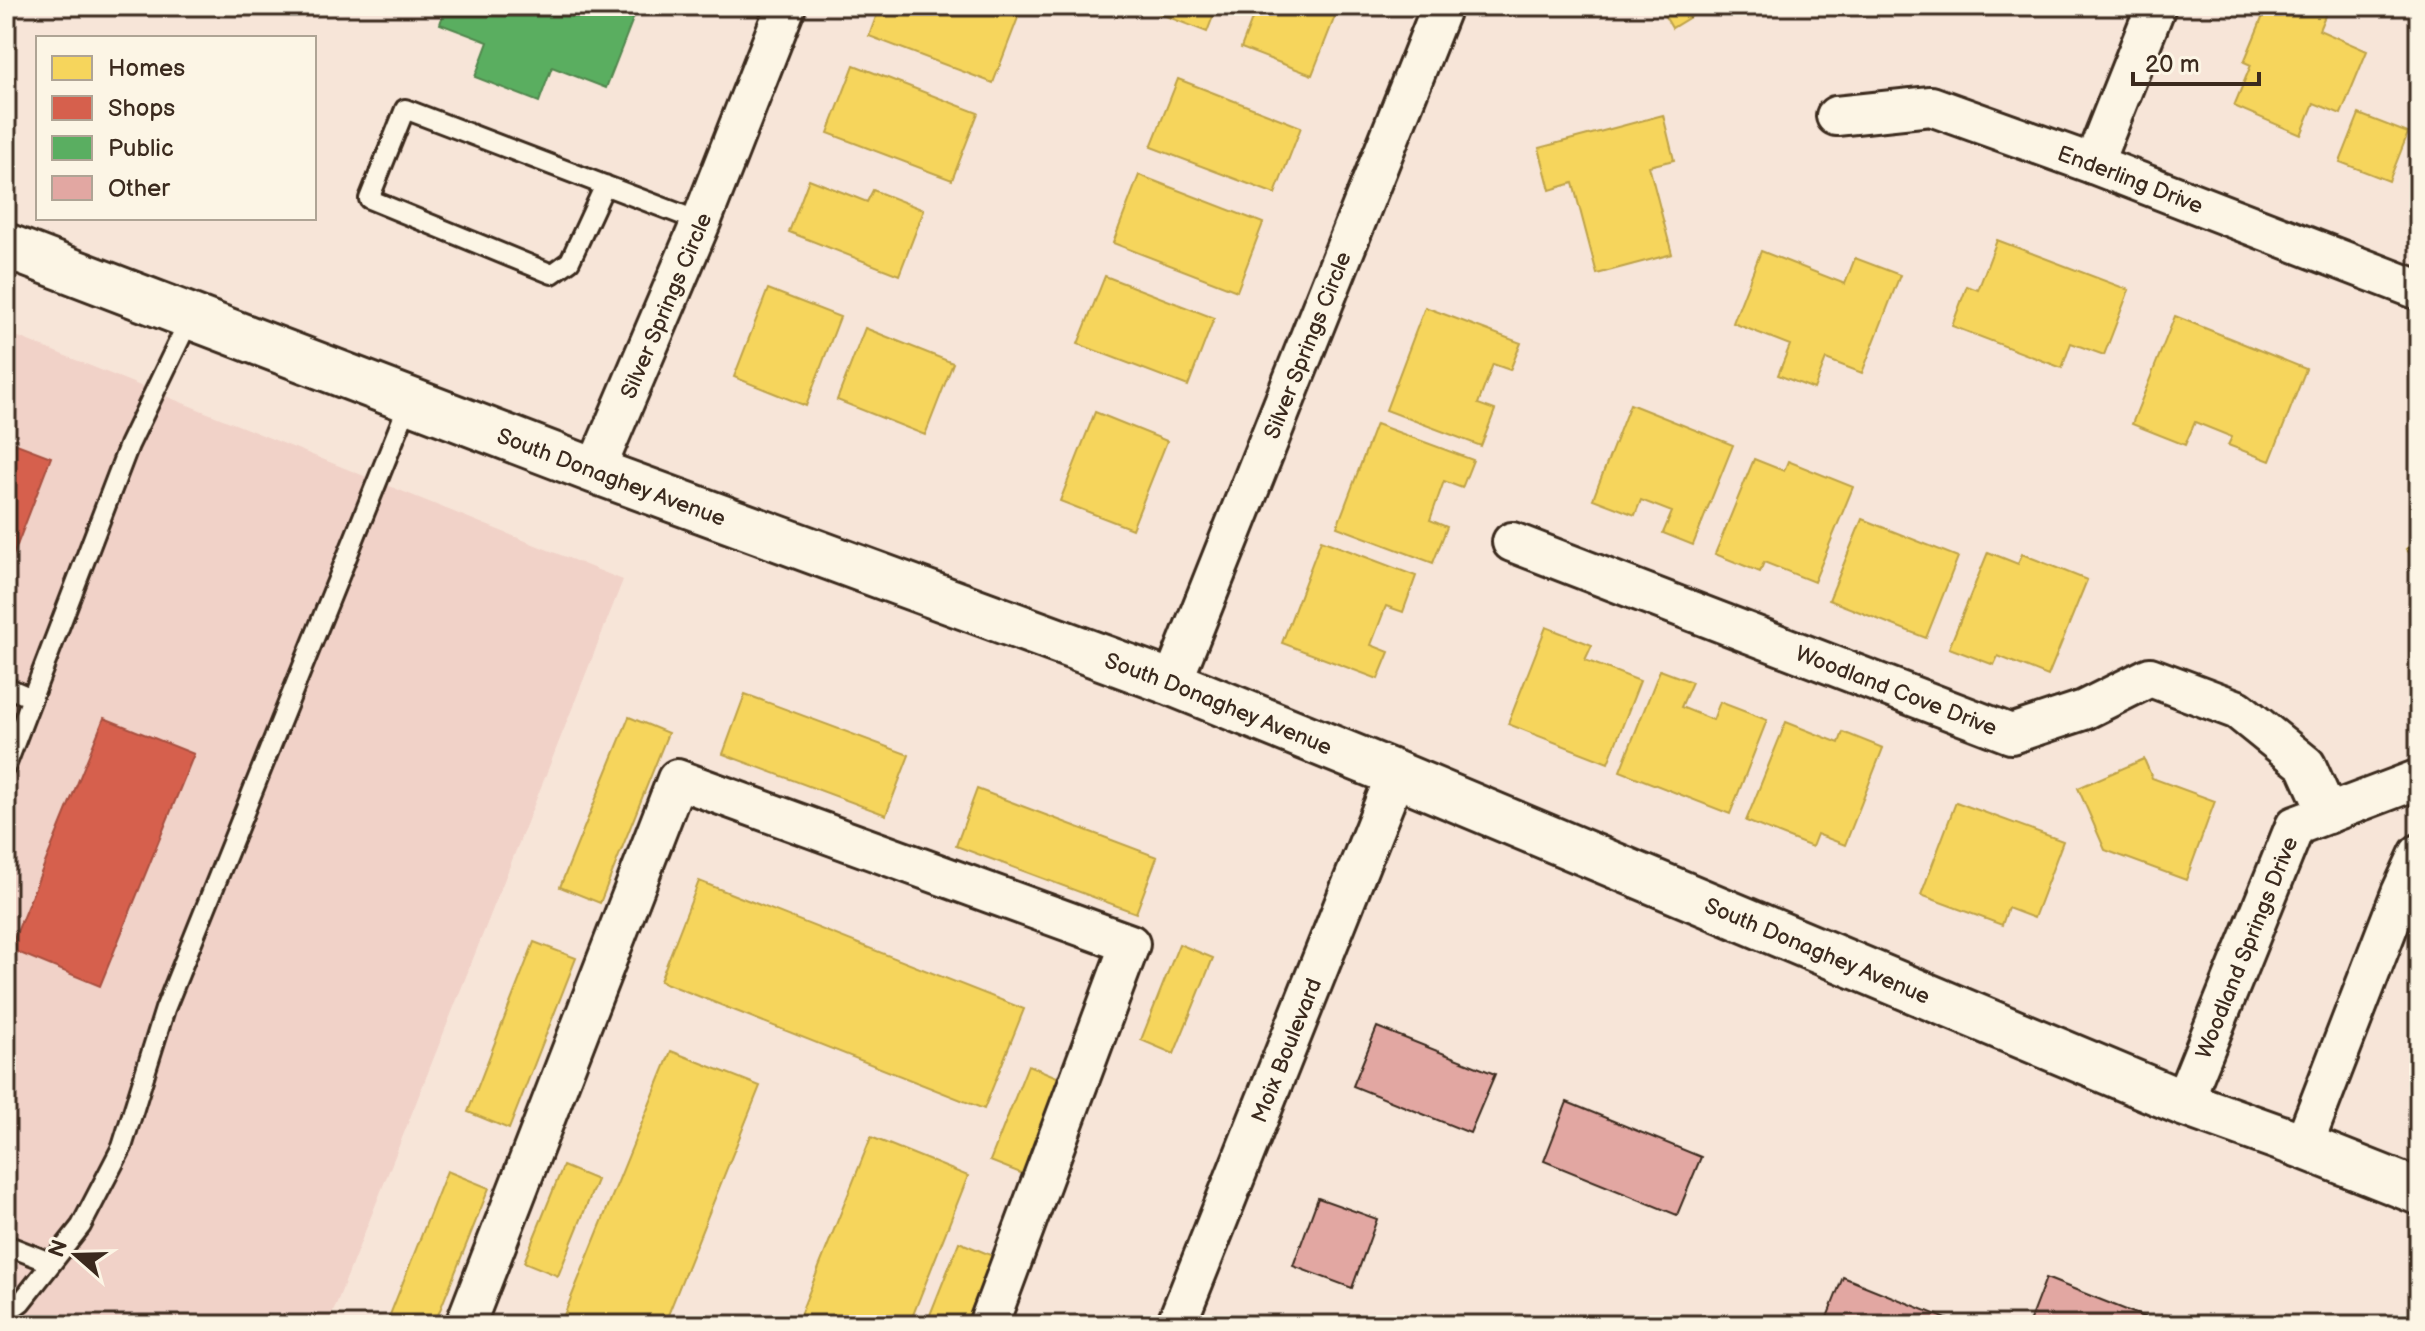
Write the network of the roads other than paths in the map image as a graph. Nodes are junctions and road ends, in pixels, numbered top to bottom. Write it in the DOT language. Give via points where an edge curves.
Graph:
graph roads {
  1 [pos="786,6"];
  2 [pos="1442,6"];
  3 [pos="2156,6"];
  4 [pos="1836,116"];
  5 [pos="2093,164"];
  6 [pos="605,185"];
  7 [pos="701,222"];
  8 [pos="6,246"];
  9 [pos="2419,290"];
  10 [pos="190,318"];
  11 [pos="410,400"];
  12 [pos="595,471"];
  13 [pos="1512,542"];
  14 [pos="1172,683"];
  15 [pos="6,687"];
  16 [pos="32,698"];
  17 [pos="6,766"];
  18 [pos="1396,774"];
  19 [pos="2419,779"];
  20 [pos="2328,814"];
  21 [pos="2419,854"];
  22 [pos="2183,1103"];
  23 [pos="2303,1146"];
  24 [pos="2419,1192"];
  25 [pos="6,1245"];
  26 [pos="52,1263"];
  27 [pos="6,1313"];
  28 [pos="465,1325"];
  29 [pos="988,1325"];
  30 [pos="1176,1325"];
  1 -- 7 [label="street, Silver Springs Circle"];
  2 -- 14 [label="street, Silver Springs Circle"];
  3 -- 5 [label="street"];
  4 -- 5 [label="street, Enderling Drive" via="1931,106"];
  5 -- 9 [label="street, Enderling Drive"];
  6 -- 6 [label="lane" via="570,261 552,274 369,199 405,109"];
  6 -- 7 [label="lane"];
  7 -- 12 [label="street, Silver Springs Circle"];
  8 -- 10 [label="street, South Donaghey Avenue"];
  10 -- 11 [label="street, South Donaghey Avenue"];
  10 -- 16 [label="lane" via="129,445"];
  11 -- 12 [label="street, South Donaghey Avenue"];
  11 -- 26 [label="lane" via="165,1009 122,1147 81,1226"];
  12 -- 14 [label="street, South Donaghey Avenue"];
  13 -- 20 [label="street, Woodland Cove Drive" via="2011,734 2084,710 2150,677 2238,710 2306,765"];
  14 -- 18 [label="street, South Donaghey Avenue"];
  15 -- 16 [label="lane"];
  16 -- 17 [label="lane"];
  18 -- 22 [label="street, South Donaghey Avenue"];
  18 -- 30 [label="street, Moix Boulevard"];
  19 -- 20 [label="street, Woodland Springs Drive"];
  20 -- 22 [label="street, Woodland Springs Drive" via="2295,826"];
  21 -- 23 [label="street"];
  22 -- 23 [label="street, South Donaghey Avenue"];
  23 -- 24 [label="street, South Donaghey Avenue"];
  25 -- 26 [label="lane"];
  26 -- 27 [label="lane"];
  28 -- 29 [label="street" via="677,779 1130,944"];
}
